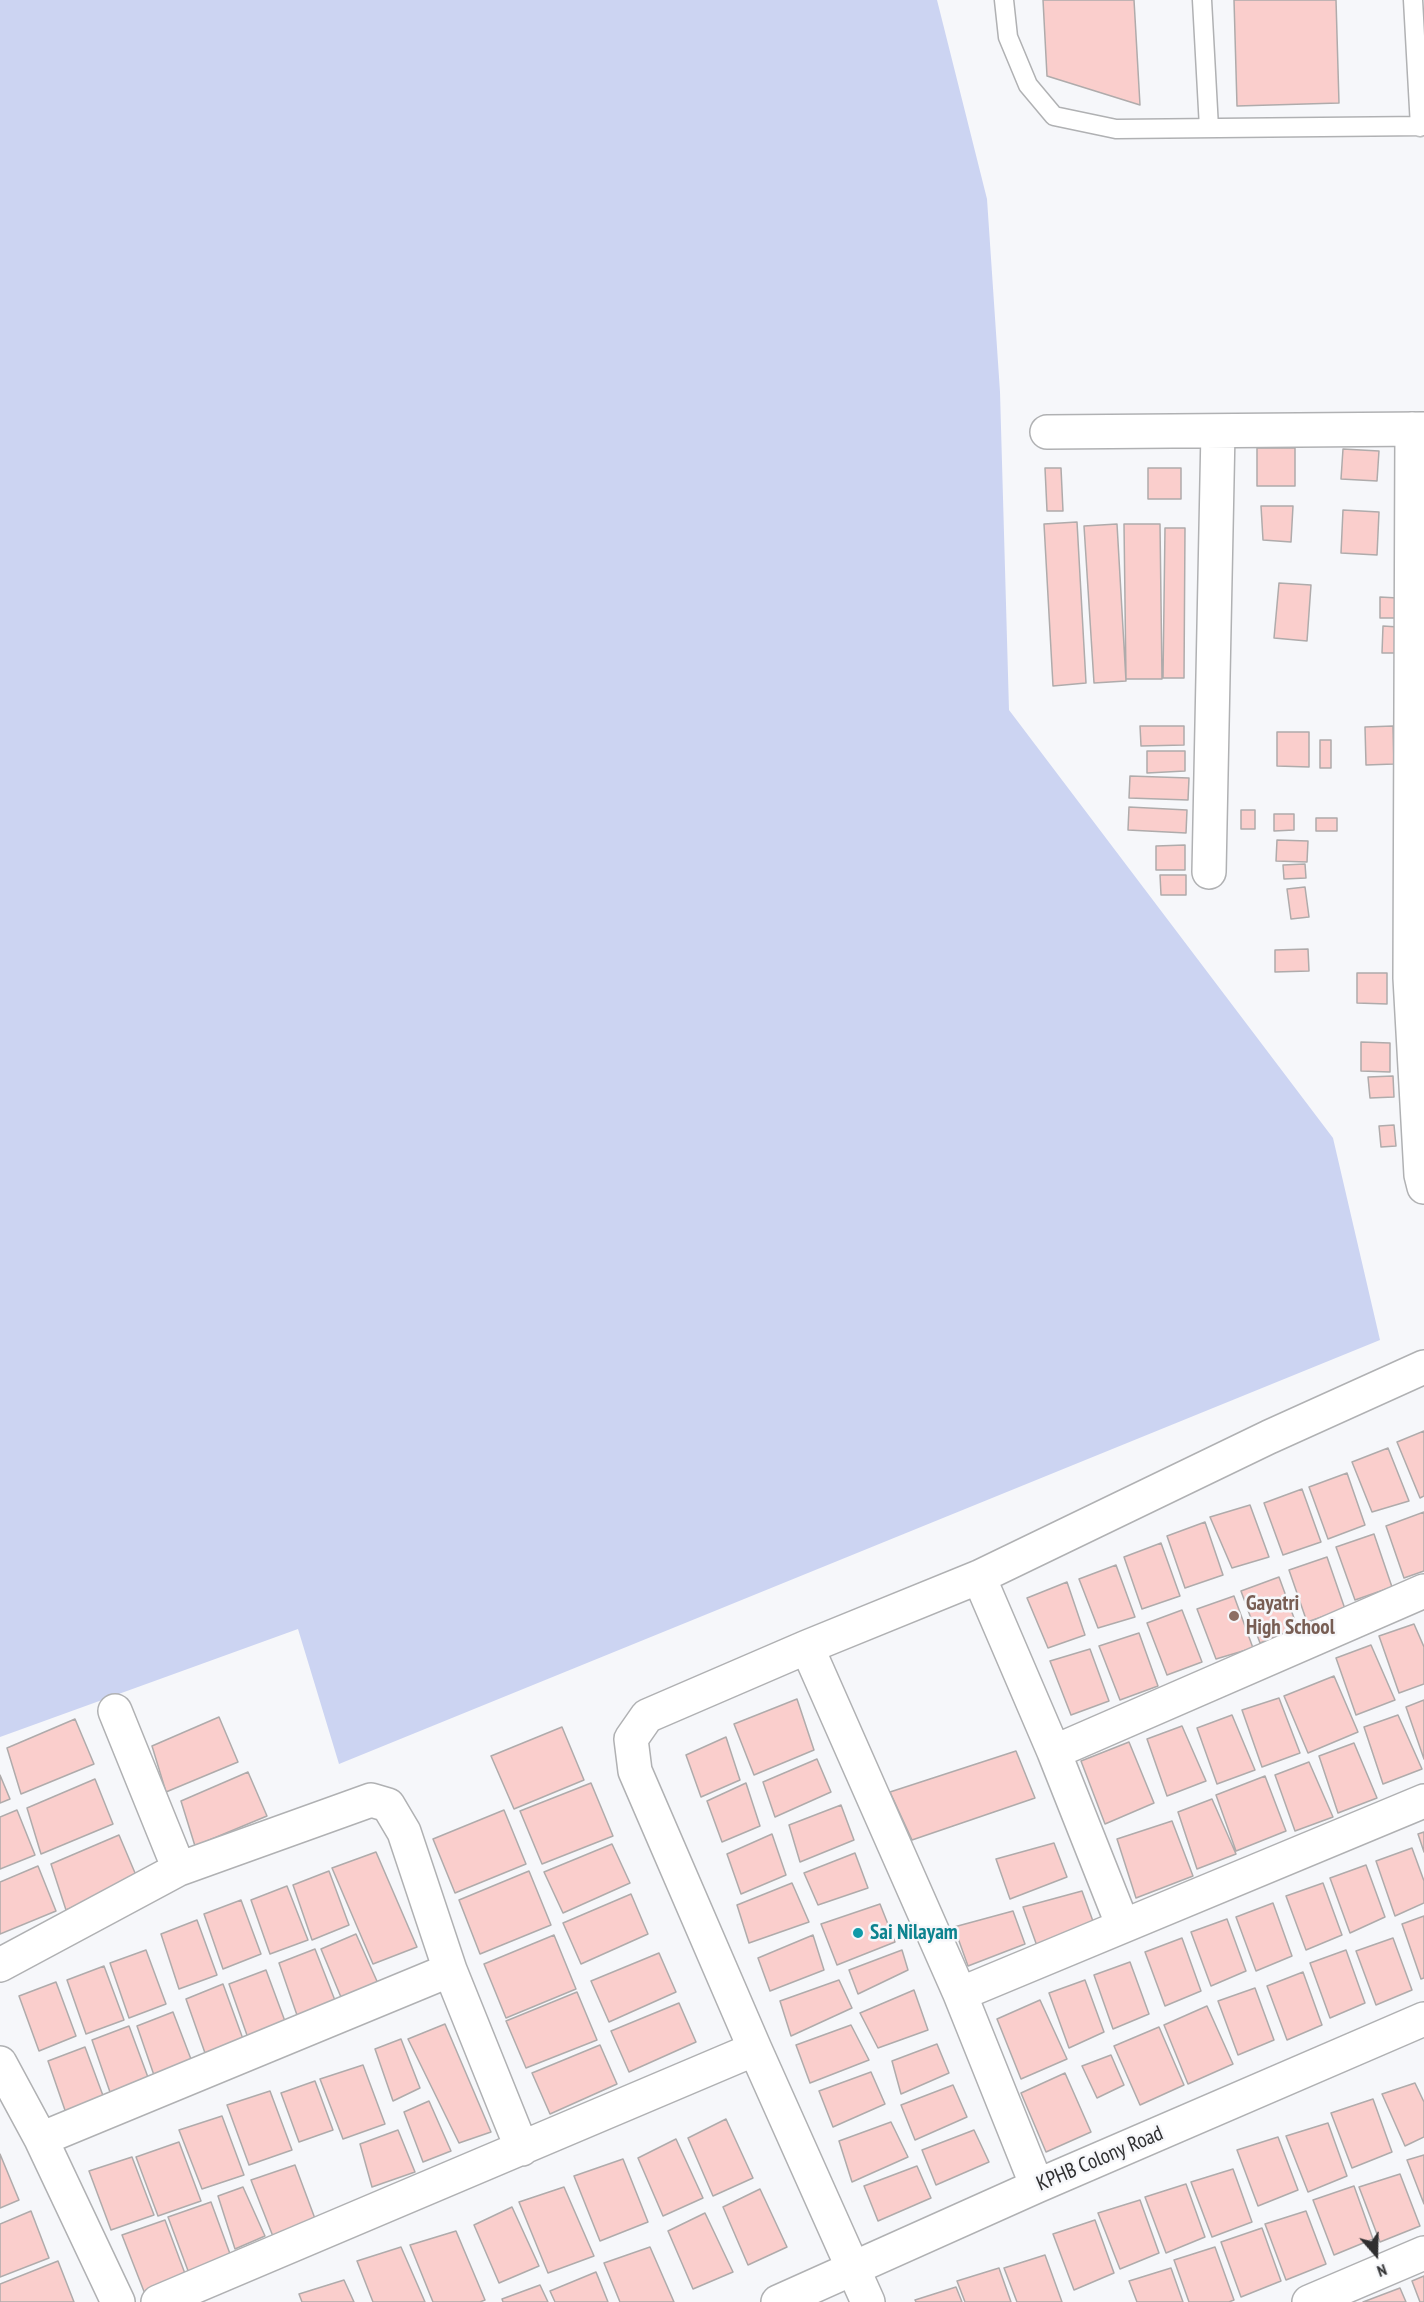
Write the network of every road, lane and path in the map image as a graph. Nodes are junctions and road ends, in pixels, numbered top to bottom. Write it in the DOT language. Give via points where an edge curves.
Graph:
graph roads {
  1 [pos="1004,0"];
  2 [pos="1202,0"];
  3 [pos="1413,0"];
  4 [pos="1422,126"];
  5 [pos="1209,128"];
  6 [pos="1418,429"];
  7 [pos="1218,431"];
  8 [pos="1047,432"];
  9 [pos="1209,872"];
  10 [pos="1424,1187"];
  11 [pos="1424,1367"];
  12 [pos="980,1577"];
  13 [pos="1424,1592"];
  14 [pos="807,1647"];
  15 [pos="115,1711"];
  16 [pos="1054,1752"];
  17 [pos="1424,1801"];
  18 [pos="179,1869"];
  19 [pos="1123,1926"];
  20 [pos="0,1965"];
  21 [pos="450,1970"];
  22 [pos="960,1994"];
  23 [pos="1424,2019"];
  24 [pos="755,2049"];
  25 [pos="0,2063"];
  26 [pos="41,2139"];
  27 [pos="522,2149"];
  28 [pos="1036,2186"];
  29 [pos="1424,2253"];
  30 [pos="854,2269"];
  31 [pos="118,2302"];
  32 [pos="158,2302"];
  33 [pos="778,2302"];
  34 [pos="868,2302"];
  35 [pos="1309,2302"];
  1 -- 5 [label="lane" via="1008,37 1028,86 1054,116 1116,129"];
  2 -- 5 [label="lane"];
  3 -- 4 [label="lane"];
  4 -- 5 [label="lane"];
  6 -- 7 [label="street"];
  6 -- 10 [label="street" via="1410,978"];
  7 -- 8 [label="street"];
  7 -- 9 [label="street"];
  11 -- 12 [label="street"];
  12 -- 14 [label="street"];
  12 -- 16 [label="street"];
  13 -- 16 [label="street"];
  14 -- 22 [label="street"];
  14 -- 24 [label="street" via="647,1716 631,1739 634,1771"];
  15 -- 18 [label="street"];
  16 -- 19 [label="street"];
  17 -- 19 [label="street"];
  18 -- 20 [label="street"];
  18 -- 21 [label="street" via="370,1800 388,1805 404,1832"];
  19 -- 22 [label="street"];
  21 -- 26 [label="street"];
  21 -- 27 [label="street"];
  22 -- 28 [label="street"];
  23 -- 28 [label="street, KPHB Colony Road"];
  24 -- 27 [label="street"];
  24 -- 30 [label="street"];
  25 -- 26 [label="street"];
  26 -- 31 [label="street"];
  27 -- 32 [label="street"];
  28 -- 30 [label="street, KPHB Colony Road"];
  29 -- 35 [label="street"];
  30 -- 33 [label="street, KPHB Colony Road"];
  30 -- 34 [label="street"];
}
